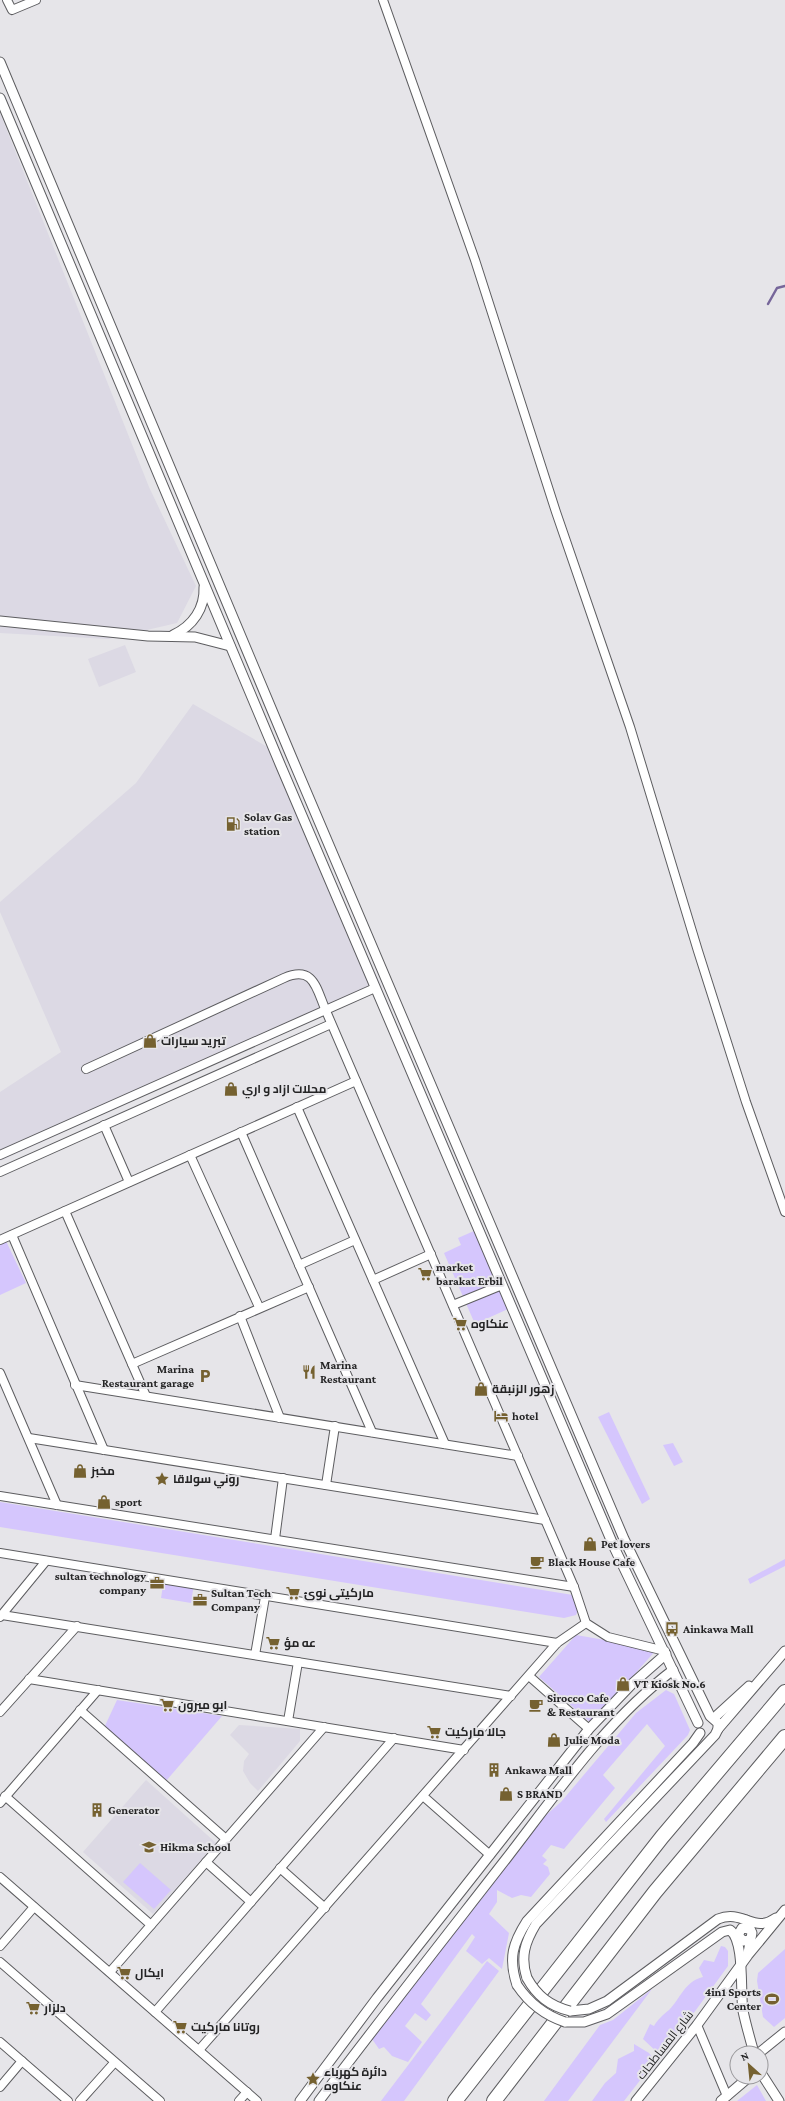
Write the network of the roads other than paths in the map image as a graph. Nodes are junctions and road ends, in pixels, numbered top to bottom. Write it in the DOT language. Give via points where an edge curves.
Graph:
graph roads {
  1 [pos="7,0"];
  2 [pos="36,0"];
  3 [pos="383,0"];
  4 [pos="0,62"];
  5 [pos="0,98"];
  6 [pos="203,580"];
  7 [pos="0,621"];
  8 [pos="170,636"];
  9 [pos="230,646"];
  10 [pos="375,988"];
  11 [pos="326,1011"];
  12 [pos="331,1024"];
  13 [pos="86,1069"];
  14 [pos="356,1080"];
  15 [pos="297,1107"];
  16 [pos="104,1125"];
  17 [pos="241,1132"];
  18 [pos="0,1155"];
  19 [pos="190,1155"];
  20 [pos="0,1172"];
  21 [pos="129,1182"];
  22 [pos="65,1211"];
  23 [pos="785,1212"];
  24 [pos="12,1235"];
  25 [pos="0,1240"];
  26 [pos="356,1240"];
  27 [pos="431,1254"];
  28 [pos="299,1265"];
  29 [pos="373,1280"];
  30 [pos="502,1285"];
  31 [pos="309,1287"];
  32 [pos="453,1305"];
  33 [pos="259,1307"];
  34 [pos="240,1316"];
  35 [pos="132,1364"];
  36 [pos="0,1373"];
  37 [pos="76,1385"];
  38 [pos="146,1396"];
  39 [pos="280,1418"];
  40 [pos="335,1426"];
  41 [pos="372,1432"];
  42 [pos="29,1438"];
  43 [pos="445,1444"];
  44 [pos="104,1450"];
  45 [pos="518,1456"];
  46 [pos="283,1478"];
  47 [pos="326,1485"];
  48 [pos="0,1496"];
  49 [pos="57,1505"];
  50 [pos="545,1520"];
  51 [pos="275,1539"];
  52 [pos="0,1554"];
  53 [pos="46,1561"];
  54 [pos="574,1587"];
  55 [pos="265,1596"];
  56 [pos="1,1616"];
  57 [pos="586,1623"];
  58 [pos="77,1626"];
  59 [pos="557,1643"];
  60 [pos="785,1651"];
  61 [pos="665,1652"];
  62 [pos="255,1655"];
  63 [pos="298,1662"];
  64 [pos="673,1670"];
  65 [pos="764,1674"];
  66 [pos="642,1675"];
  67 [pos="529,1676"];
  68 [pos="29,1679"];
  69 [pos="652,1686"];
  70 [pos="98,1690"];
  71 [pos="785,1692"];
  72 [pos="511,1696"];
  73 [pos="80,1710"];
  74 [pos="0,1712"];
  75 [pos="712,1717"];
  76 [pos="288,1721"];
  77 [pos="698,1723"];
  78 [pos="324,1727"];
  79 [pos="589,1729"];
  80 [pos="700,1733"];
  81 [pos="715,1733"];
  82 [pos="785,1737"];
  83 [pos="394,1738"];
  84 [pos="464,1750"];
  85 [pos="423,1796"];
  86 [pos="3,1800"];
  87 [pos="226,1839"];
  88 [pos="490,1855"];
  89 [pos="206,1862"];
  90 [pos="280,1868"];
  91 [pos="0,1877"];
  92 [pos="251,1902"];
  93 [pos="34,1907"];
  94 [pos="325,1908"];
  95 [pos="782,1913"];
  96 [pos="746,1920"];
  97 [pos="151,1925"];
  98 [pos="749,1929"];
  99 [pos="766,1933"];
  100 [pos="736,1934"];
  101 [pos="751,1939"];
  102 [pos="0,1946"];
  103 [pos="748,1955"];
  104 [pos="0,1962"];
  105 [pos="740,1965"];
  106 [pos="110,1972"];
  107 [pos="377,1998"];
  108 [pos="389,2008"];
  109 [pos="155,2012"];
  110 [pos="697,2025"];
  111 [pos="785,2032"];
  112 [pos="0,2042"];
  113 [pos="752,2045"];
  114 [pos="769,2045"];
  115 [pos="199,2050"];
  116 [pos="22,2061"];
  117 [pos="114,2063"];
  118 [pos="739,2085"];
  119 [pos="769,2085"];
  120 [pos="0,2087"];
  121 [pos="247,2092"];
  122 [pos="724,2098"];
  123 [pos="68,2101"];
  124 [pos="80,2101"];
  125 [pos="158,2101"];
  126 [pos="239,2101"];
  127 [pos="257,2101"];
  128 [pos="300,2101"];
  129 [pos="319,2101"];
  130 [pos="455,2101"];
  131 [pos="494,2101"];
  132 [pos="636,2101"];
  133 [pos="779,2101"];
  1 -- 2 [label="street" via="12,10"];
  3 -- 23 [label="street" via="475,260 556,512 630,727 746,1102"];
  4 -- 75 [label="street" via="621,1532"];
  5 -- 6 [label="street"];
  6 -- 8 [label="street" via="203,597 198,614 186,628"];
  6 -- 9 [label="street"];
  7 -- 8 [label="street"];
  8 -- 9 [label="street" via="207,639"];
  9 -- 10 [label="street"];
  10 -- 11 [label="street"];
  10 -- 30 [label="street"];
  11 -- 12 [label="street"];
  11 -- 13 [label="street" via="308,975 294,974"];
  11 -- 18 [label="street"];
  12 -- 14 [label="street"];
  12 -- 16 [label="street"];
  14 -- 15 [label="street"];
  14 -- 27 [label="street"];
  15 -- 17 [label="street"];
  15 -- 26 [label="street"];
  16 -- 20 [label="street"];
  16 -- 21 [label="street"];
  17 -- 19 [label="street"];
  17 -- 28 [label="street"];
  19 -- 21 [label="street"];
  19 -- 33 [label="street"];
  21 -- 22 [label="street"];
  22 -- 24 [label="street"];
  22 -- 35 [label="street"];
  24 -- 25 [label="street"];
  24 -- 37 [label="street"];
  26 -- 28 [label="street"];
  26 -- 29 [label="street"];
  27 -- 29 [label="street"];
  27 -- 32 [label="street"];
  28 -- 31 [label="street"];
  29 -- 43 [label="street"];
  30 -- 32 [label="street"];
  30 -- 61 [label="street" via="614,1547"];
  31 -- 33 [label="street"];
  31 -- 41 [label="street"];
  32 -- 45 [label="street"];
  33 -- 34 [label="street"];
  34 -- 35 [label="street"];
  34 -- 39 [label="street"];
  35 -- 38 [label="street"];
  36 -- 42 [label="street"];
  37 -- 38 [label="street"];
  37 -- 44 [label="street"];
  38 -- 39 [label="street"];
  39 -- 40 [label="street"];
  40 -- 41 [label="street"];
  40 -- 47 [label="street"];
  41 -- 43 [label="street"];
  42 -- 44 [label="street"];
  42 -- 49 [label="street"];
  43 -- 45 [label="street"];
  44 -- 46 [label="street"];
  45 -- 50 [label="street"];
  46 -- 47 [label="street"];
  46 -- 51 [label="street"];
  47 -- 50 [label="street"];
  48 -- 49 [label="street"];
  49 -- 51 [label="street"];
  50 -- 54 [label="street"];
  51 -- 54 [label="street"];
  52 -- 53 [label="street"];
  53 -- 55 [label="street"];
  53 -- 56 [label="street"];
  54 -- 57 [label="street"];
  55 -- 59 [label="street"];
  55 -- 62 [label="street"];
  56 -- 58 [label="street"];
  57 -- 59 [label="street"];
  57 -- 61 [label="street" via="608,1637"];
  58 -- 62 [label="street"];
  58 -- 68 [label="street"];
  59 -- 67 [label="street"];
  60 -- 65 [label="street"];
  61 -- 64 [label="street"];
  61 -- 66 [label="street"];
  62 -- 63 [label="street"];
  63 -- 72 [label="street"];
  63 -- 76 [label="street"];
  64 -- 69 [label="street"];
  64 -- 77 [label="street"];
  65 -- 75 [label="street"];
  65 -- 81 [label="street"];
  66 -- 69 [label="street"];
  66 -- 79 [label="street"];
  67 -- 72 [label="street"];
  67 -- 79 [label="street"];
  68 -- 70 [label="street"];
  68 -- 74 [label="street"];
  69 -- 108 [label="street" via="601,1738"];
  70 -- 73 [label="street"];
  70 -- 76 [label="street"];
  71 -- 130 [label="highway" via="653,1849"];
  72 -- 84 [label="street"];
  73 -- 86 [label="street"];
  73 -- 87 [label="street"];
  75 -- 77 [label="street" via="703,1718"];
  75 -- 81 [label="street" via="718,1723"];
  76 -- 78 [label="street"];
  77 -- 80 [label="street"];
  78 -- 83 [label="street"];
  78 -- 87 [label="street"];
  79 -- 88 [label="street"];
  80 -- 81 [label="street" via="705,1737"];
  80 -- 100 [label="street, bridge" via="527,1921 513,1949 512,1966 517,1985 532,2004 565,2022 584,2022 607,2014 722,1932 730,1930"];
  81 -- 96 [label="street, bridge" via="536,1924 526,1941 523,1968 532,1988 549,2003 570,2011 589,2009 607,2001 718,1919 732,1915"];
  82 -- 131 [label="highway" via="660,1886"];
  83 -- 84 [label="street"];
  83 -- 90 [label="street"];
  84 -- 85 [label="street"];
  85 -- 88 [label="street"];
  85 -- 94 [label="street"];
  86 -- 97 [label="street"];
  87 -- 89 [label="street"];
  88 -- 107 [label="street"];
  89 -- 92 [label="street"];
  89 -- 97 [label="street"];
  90 -- 92 [label="street"];
  90 -- 94 [label="street"];
  91 -- 93 [label="street"];
  92 -- 109 [label="street"];
  93 -- 102 [label="street"];
  93 -- 106 [label="street"];
  94 -- 115 [label="street"];
  95 -- 96 [label="street" via="773,1921 759,1924"];
  95 -- 99 [label="street, شارع المساطحات"];
  96 -- 98 [label="street"];
  97 -- 106 [label="street"];
  98 -- 100 [label="street" via="742,1928"];
  98 -- 101 [label="street" via="752,1933"];
  99 -- 101 [label="street"];
  99 -- 103 [label="street, شارع المساطحات"];
  100 -- 101 [label="street" via="743,1941"];
  100 -- 105 [label="street"];
  101 -- 103 [label="street"];
  103 -- 105 [label="street, شارع المساطحات"];
  104 -- 117 [label="street"];
  105 -- 110 [label="street, شارع المساطحات"];
  105 -- 113 [label="street" via="743,2009"];
  106 -- 109 [label="street"];
  107 -- 108 [label="street"];
  107 -- 128 [label="street"];
  108 -- 129 [label="street"];
  109 -- 115 [label="street"];
  110 -- 122 [label="street"];
  110 -- 132 [label="street, شارع المساطحات"];
  111 -- 114 [label="street"];
  112 -- 116 [label="street"];
  115 -- 121 [label="street"];
  116 -- 120 [label="street"];
  116 -- 123 [label="street"];
  117 -- 124 [label="street"];
  117 -- 125 [label="street"];
  118 -- 122 [label="street"];
  119 -- 133 [label="street"];
  121 -- 126 [label="street"];
  121 -- 127 [label="street"];
}
